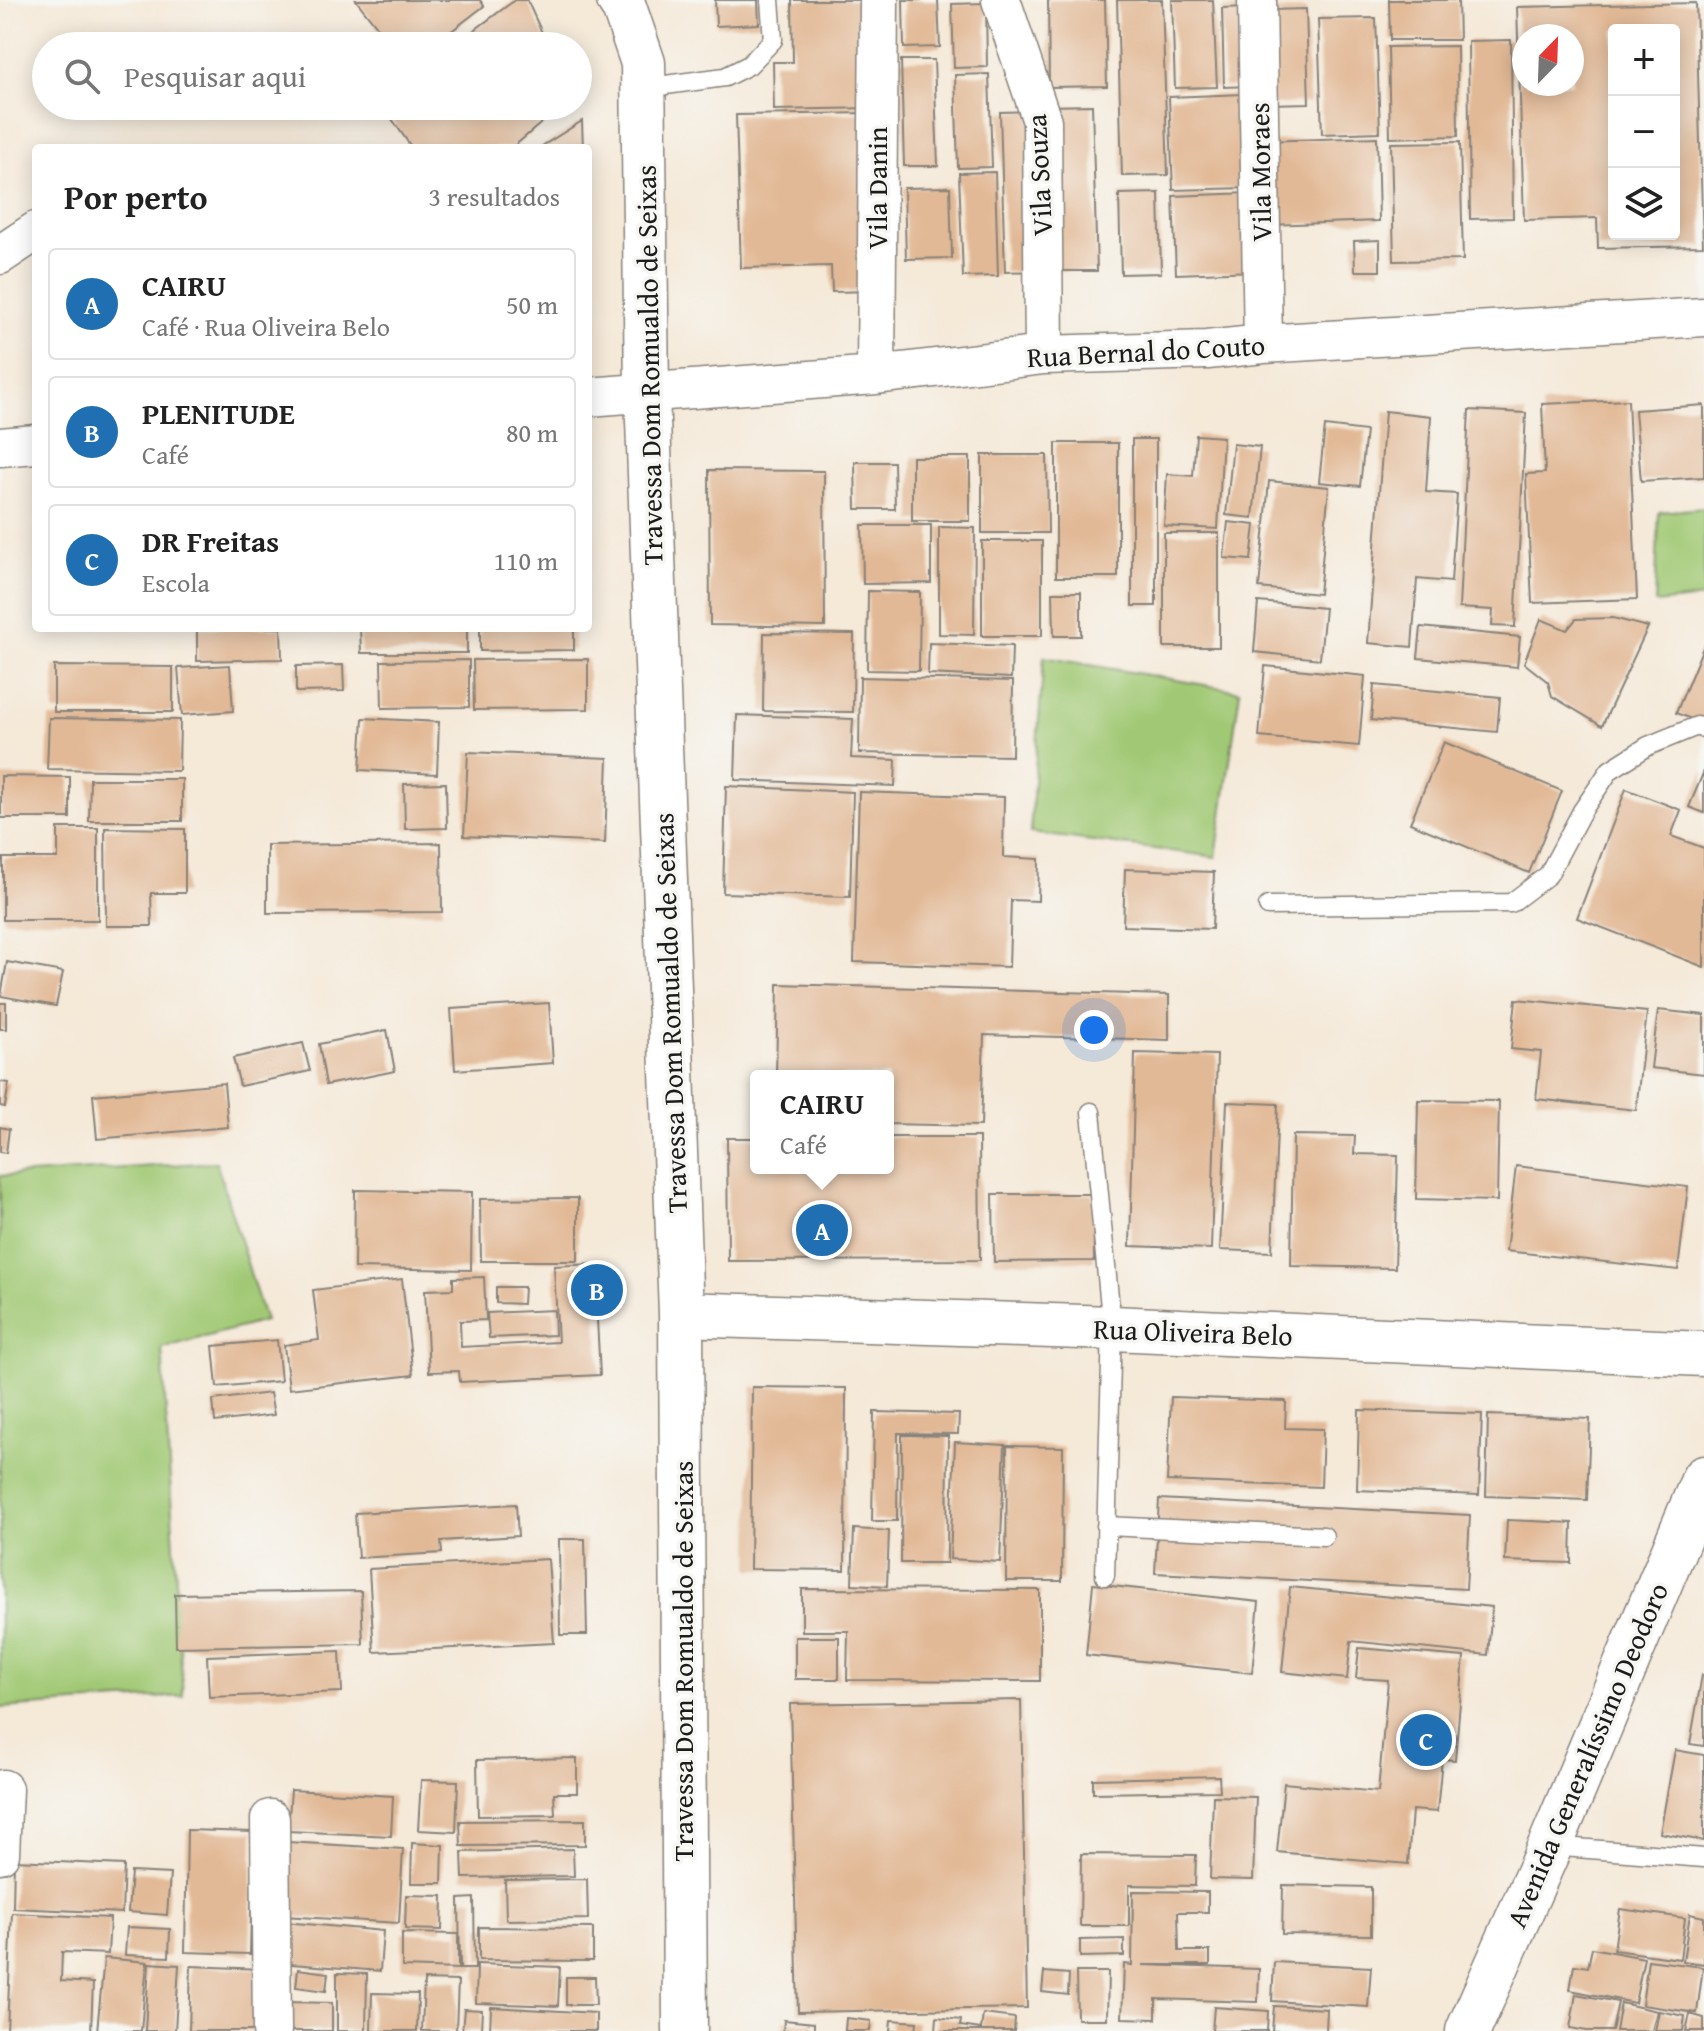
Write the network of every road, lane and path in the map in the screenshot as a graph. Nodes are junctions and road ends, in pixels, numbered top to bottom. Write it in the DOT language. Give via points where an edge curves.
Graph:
graph roads {
  1 [pos="619,0"];
  2 [pos="770,0"];
  3 [pos="879,0"];
  4 [pos="1001,0"];
  5 [pos="1257,0"];
  6 [pos="643,88"];
  7 [pos="32,234"];
  8 [pos="0,255"];
  9 [pos="1704,317"];
  10 [pos="1263,344"];
  11 [pos="1044,355"];
  12 [pos="876,375"];
  13 [pos="647,393"];
  14 [pos="592,397"];
  15 [pos="32,444"];
  16 [pos="0,447"];
  17 [pos="1704,729"];
  18 [pos="1268,906"];
  19 [pos="1091,1112"];
  20 [pos="681,1314"];
  21 [pos="1112,1328"];
  22 [pos="1704,1354"];
  23 [pos="1704,1478"];
  24 [pos="1106,1526"];
  25 [pos="1324,1536"];
  26 [pos="1105,1576"];
  27 [pos="3,1789"];
  28 [pos="270,1819"];
  29 [pos="1550,1846"];
  30 [pos="0,1854"];
  31 [pos="1704,1858"];
  32 [pos="272,2031"];
  33 [pos="685,2031"];
  34 [pos="1468,2031"];
  1 -- 6 [label="street, Travessa Dom Romualdo de Seixas" via="643,63"];
  2 -- 6 [label="lane" via="773,40 749,65 725,77"];
  3 -- 12 [label="street, Vila Danin"];
  4 -- 11 [label="street, Vila Souza" via="1042,121"];
  5 -- 10 [label="street, Vila Moraes"];
  6 -- 13 [label="street, Travessa Dom Romualdo de Seixas"];
  7 -- 8 [label="street"];
  9 -- 10 [label="street, Rua Bernal do Couto"];
  10 -- 11 [label="street, Rua Bernal do Couto"];
  11 -- 12 [label="street, Rua Bernal do Couto"];
  12 -- 13 [label="street, Rua Bernal do Couto"];
  13 -- 14 [label="street, Rua Bernal do Couto"];
  13 -- 20 [label="street, Travessa Dom Romualdo de Seixas"];
  15 -- 16 [label="street"];
  17 -- 18 [label="lane" via="1697,726 1648,746 1610,770 1548,875 1511,903"];
  19 -- 21 [label="lane"];
  20 -- 21 [label="street, Rua Oliveira Belo"];
  20 -- 33 [label="street, Travessa Dom Romualdo de Seixas"];
  21 -- 22 [label="street, Rua Oliveira Belo"];
  21 -- 24 [label="lane"];
  23 -- 29 [label="street, Avenida Generalíssimo Deodoro"];
  24 -- 25 [label="lane"];
  24 -- 26 [label="lane"];
  27 -- 30 [label="street"];
  28 -- 32 [label="street"];
  29 -- 31 [label="lane"];
  29 -- 34 [label="street, Avenida Generalíssimo Deodoro"];
}
